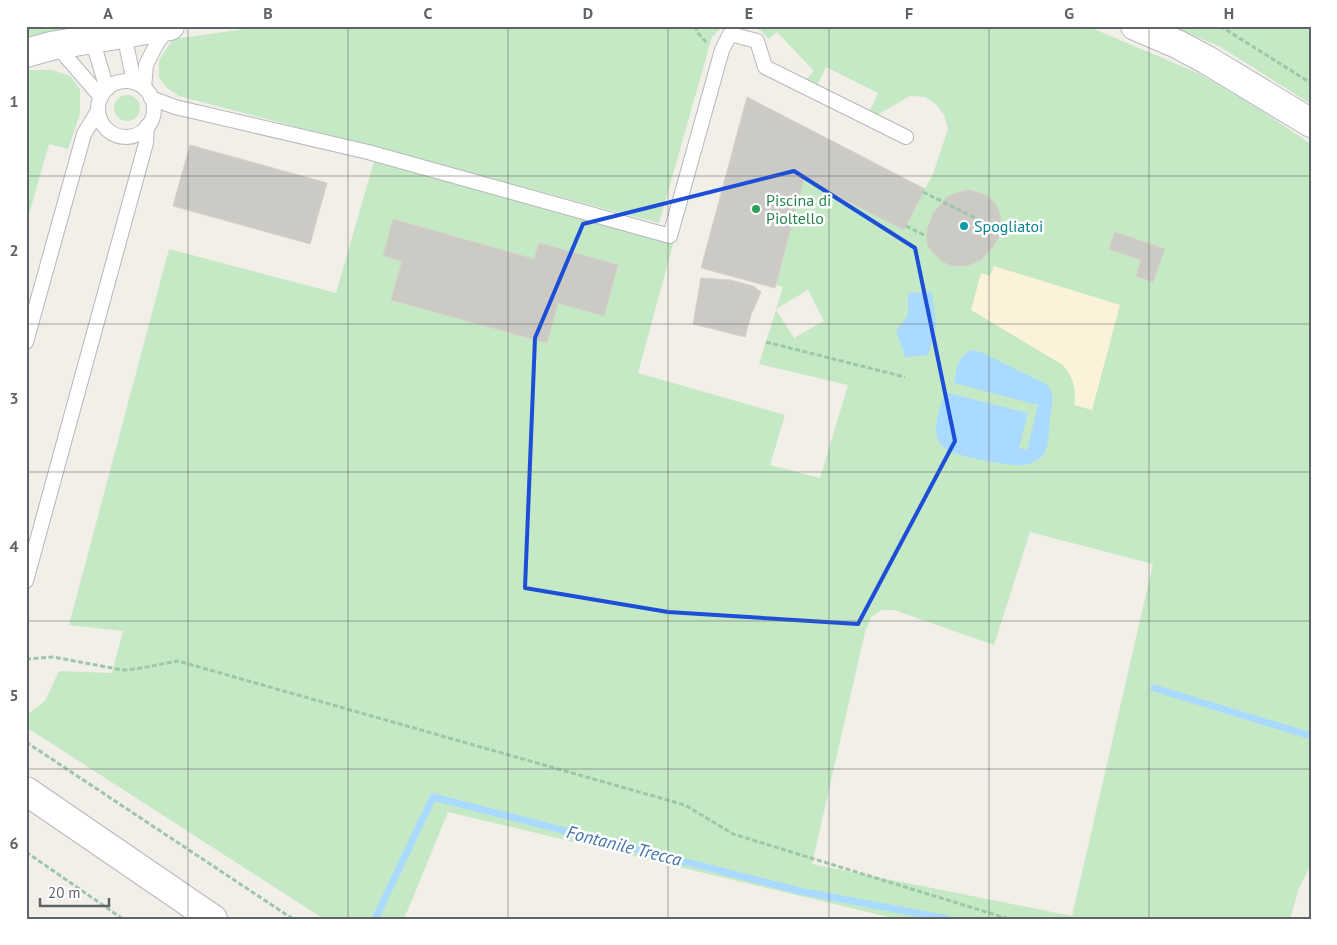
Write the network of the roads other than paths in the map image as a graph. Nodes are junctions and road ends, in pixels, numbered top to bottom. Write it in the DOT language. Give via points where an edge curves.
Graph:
graph roads {
  1 [pos="170,26"];
  2 [pos="1135,26"];
  3 [pos="124,34"];
  4 [pos="92,39"];
  5 [pos="40,48"];
  6 [pos="143,90"];
  7 [pos="104,93"];
  8 [pos="175,107"];
  9 [pos="98,111"];
  10 [pos="150,121"];
  11 [pos="1311,123"];
  12 [pos="906,137"];
  13 [pos="26,342"];
  14 [pos="31,548"];
  15 [pos="26,581"];
  16 [pos="26,791"];
  17 [pos="213,919"];
  1 -- 3 [label="street"];
  1 -- 6 [label="lane" via="146,65"];
  2 -- 11 [label="street" via="1207,60"];
  3 -- 4 [label="street"];
  3 -- 6 [label="lane"];
  4 -- 5 [label="street"];
  4 -- 7 [label="lane"];
  5 -- 7 [label="lane"];
  6 -- 7 [label="lane" via="121,81"];
  6 -- 8 [label="lane"];
  6 -- 10 [label="lane" via="154,110"];
  7 -- 9 [label="lane"];
  8 -- 10 [label="lane"];
  8 -- 12 [label="lane" via="368,152 670,236 722,50 730,34 757,41 765,67"];
  9 -- 10 [label="lane" via="110,132 126,137 142,132"];
  9 -- 13 [label="lane" via="84,134"];
  10 -- 14 [label="lane"];
  14 -- 15 [label="lane"];
  16 -- 17 [label="street"];
}
